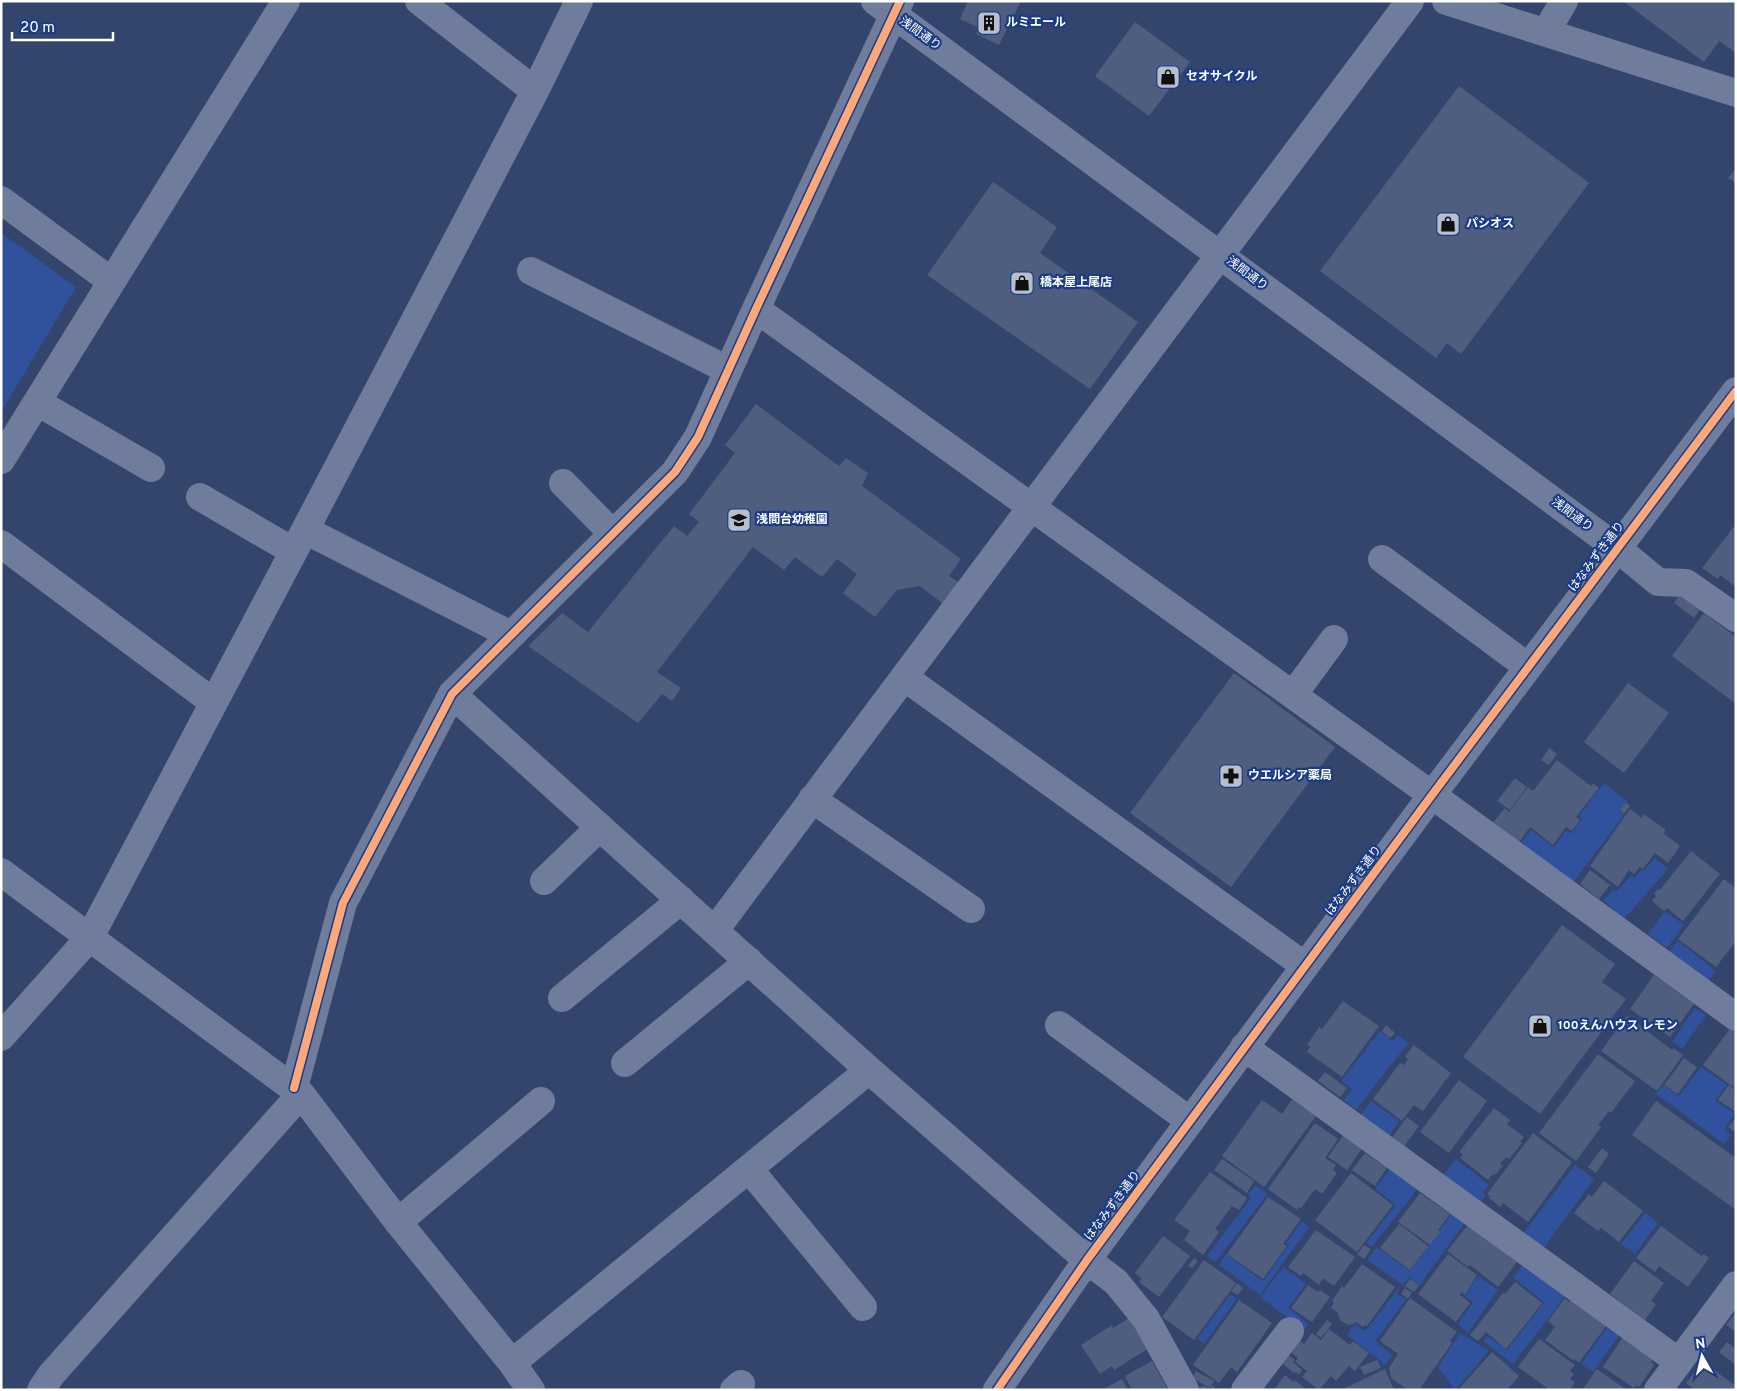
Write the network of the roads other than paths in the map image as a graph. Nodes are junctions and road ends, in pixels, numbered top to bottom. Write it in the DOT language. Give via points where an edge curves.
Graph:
graph roads {
  1 [pos="286,1"];
  2 [pos="419,1"];
  3 [pos="579,1"];
  4 [pos="1410,1"];
  5 [pos="1446,1"];
  6 [pos="1564,1"];
  7 [pos="890,6"];
  8 [pos="1546,32"];
  9 [pos="535,91"];
  10 [pos="1736,93"];
  11 [pos="1,200"];
  12 [pos="1220,254"];
  13 [pos="531,271"];
  14 [pos="111,281"];
  15 [pos="756,309"];
  16 [pos="728,370"];
  17 [pos="1736,390"];
  18 [pos="37,402"];
  19 [pos="1,460"];
  20 [pos="151,468"];
  21 [pos="563,483"];
  22 [pos="200,497"];
  23 [pos="1030,507"];
  24 [pos="613,534"];
  25 [pos="299,541"];
  26 [pos="1,544"];
  27 [pos="1617,548"];
  28 [pos="1382,558"];
  29 [pos="1736,618"];
  30 [pos="512,635"];
  31 [pos="1334,639"];
  32 [pos="1528,667"];
  33 [pos="904,677"];
  34 [pos="452,694"];
  35 [pos="1293,695"];
  36 [pos="213,702"];
  37 [pos="1432,795"];
  38 [pos="812,799"];
  39 [pos="600,827"];
  40 [pos="1,872"];
  41 [pos="544,881"];
  42 [pos="681,900"];
  43 [pos="971,909"];
  44 [pos="715,930"];
  45 [pos="90,938"];
  46 [pos="749,961"];
  47 [pos="1305,966"];
  48 [pos="562,998"];
  49 [pos="1736,1017"];
  50 [pos="1059,1025"];
  51 [pos="1,1037"];
  52 [pos="1244,1047"];
  53 [pos="625,1063"];
  54 [pos="869,1070"];
  55 [pos="297,1091"];
  56 [pos="541,1101"];
  57 [pos="1190,1121"];
  58 [pos="749,1169"];
  59 [pos="398,1222"];
  60 [pos="1087,1260"];
  61 [pos="1736,1285"];
  62 [pos="864,1307"];
  63 [pos="1290,1331"];
  64 [pos="1679,1362"];
  65 [pos="512,1363"];
  66 [pos="42,1390"];
  67 [pos="532,1390"];
  68 [pos="998,1390"];
  69 [pos="1185,1390"];
  70 [pos="1245,1390"];
  71 [pos="1658,1390"];
  1 -- 14 [label="street"];
  2 -- 9 [label="street"];
  3 -- 9 [label="street"];
  4 -- 12 [label="street"];
  5 -- 8 [label="street"];
  6 -- 8 [label="street"];
  7 -- 12 [label="street, 浅間通り"];
  7 -- 15 [label="street"];
  8 -- 10 [label="street"];
  9 -- 25 [label="street"];
  11 -- 14 [label="street"];
  12 -- 23 [label="street"];
  12 -- 27 [label="street, 浅間通り"];
  13 -- 16 [label="street"];
  14 -- 18 [label="street"];
  15 -- 16 [label="street"];
  15 -- 23 [label="street"];
  16 -- 24 [label="street" via="698,437 675,472"];
  17 -- 27 [label="street, はなみずき通り"];
  18 -- 19 [label="street"];
  18 -- 20 [label="street"];
  21 -- 24 [label="street"];
  22 -- 25 [label="street"];
  23 -- 33 [label="street"];
  23 -- 35 [label="street"];
  24 -- 30 [label="street"];
  25 -- 30 [label="street"];
  25 -- 36 [label="street"];
  26 -- 36 [label="street"];
  27 -- 29 [label="street, 浅間通り" via="1658,582 1686,583"];
  27 -- 32 [label="street, はなみずき通り"];
  28 -- 32 [label="street"];
  30 -- 34 [label="street"];
  31 -- 35 [label="street"];
  32 -- 37 [label="street, はなみずき通り"];
  33 -- 38 [label="street"];
  33 -- 47 [label="street"];
  34 -- 39 [label="street"];
  34 -- 55 [label="street" via="343,903"];
  35 -- 37 [label="street"];
  36 -- 45 [label="street"];
  37 -- 47 [label="street, はなみずき通り"];
  37 -- 49 [label="street"];
  38 -- 43 [label="street"];
  38 -- 44 [label="street"];
  39 -- 41 [label="street"];
  39 -- 42 [label="street"];
  40 -- 45 [label="street"];
  42 -- 44 [label="street"];
  42 -- 48 [label="street"];
  44 -- 46 [label="street"];
  45 -- 51 [label="street"];
  45 -- 55 [label="street"];
  46 -- 53 [label="street"];
  46 -- 54 [label="street"];
  47 -- 52 [label="street, はなみずき通り"];
  50 -- 57 [label="street"];
  52 -- 57 [label="street, はなみずき通り"];
  52 -- 64 [label="street"];
  54 -- 58 [label="street"];
  54 -- 60 [label="street"];
  55 -- 59 [label="street"];
  55 -- 66 [label="street"];
  56 -- 59 [label="street"];
  57 -- 60 [label="street, はなみずき通り"];
  58 -- 62 [label="street"];
  58 -- 65 [label="street"];
  59 -- 65 [label="street"];
  60 -- 68 [label="street, はなみずき通り"];
  60 -- 69 [label="street" via="1116,1282 1146,1319"];
  61 -- 64 [label="street"];
  63 -- 70 [label="street"];
  64 -- 71 [label="street"];
  65 -- 67 [label="street"];
}
